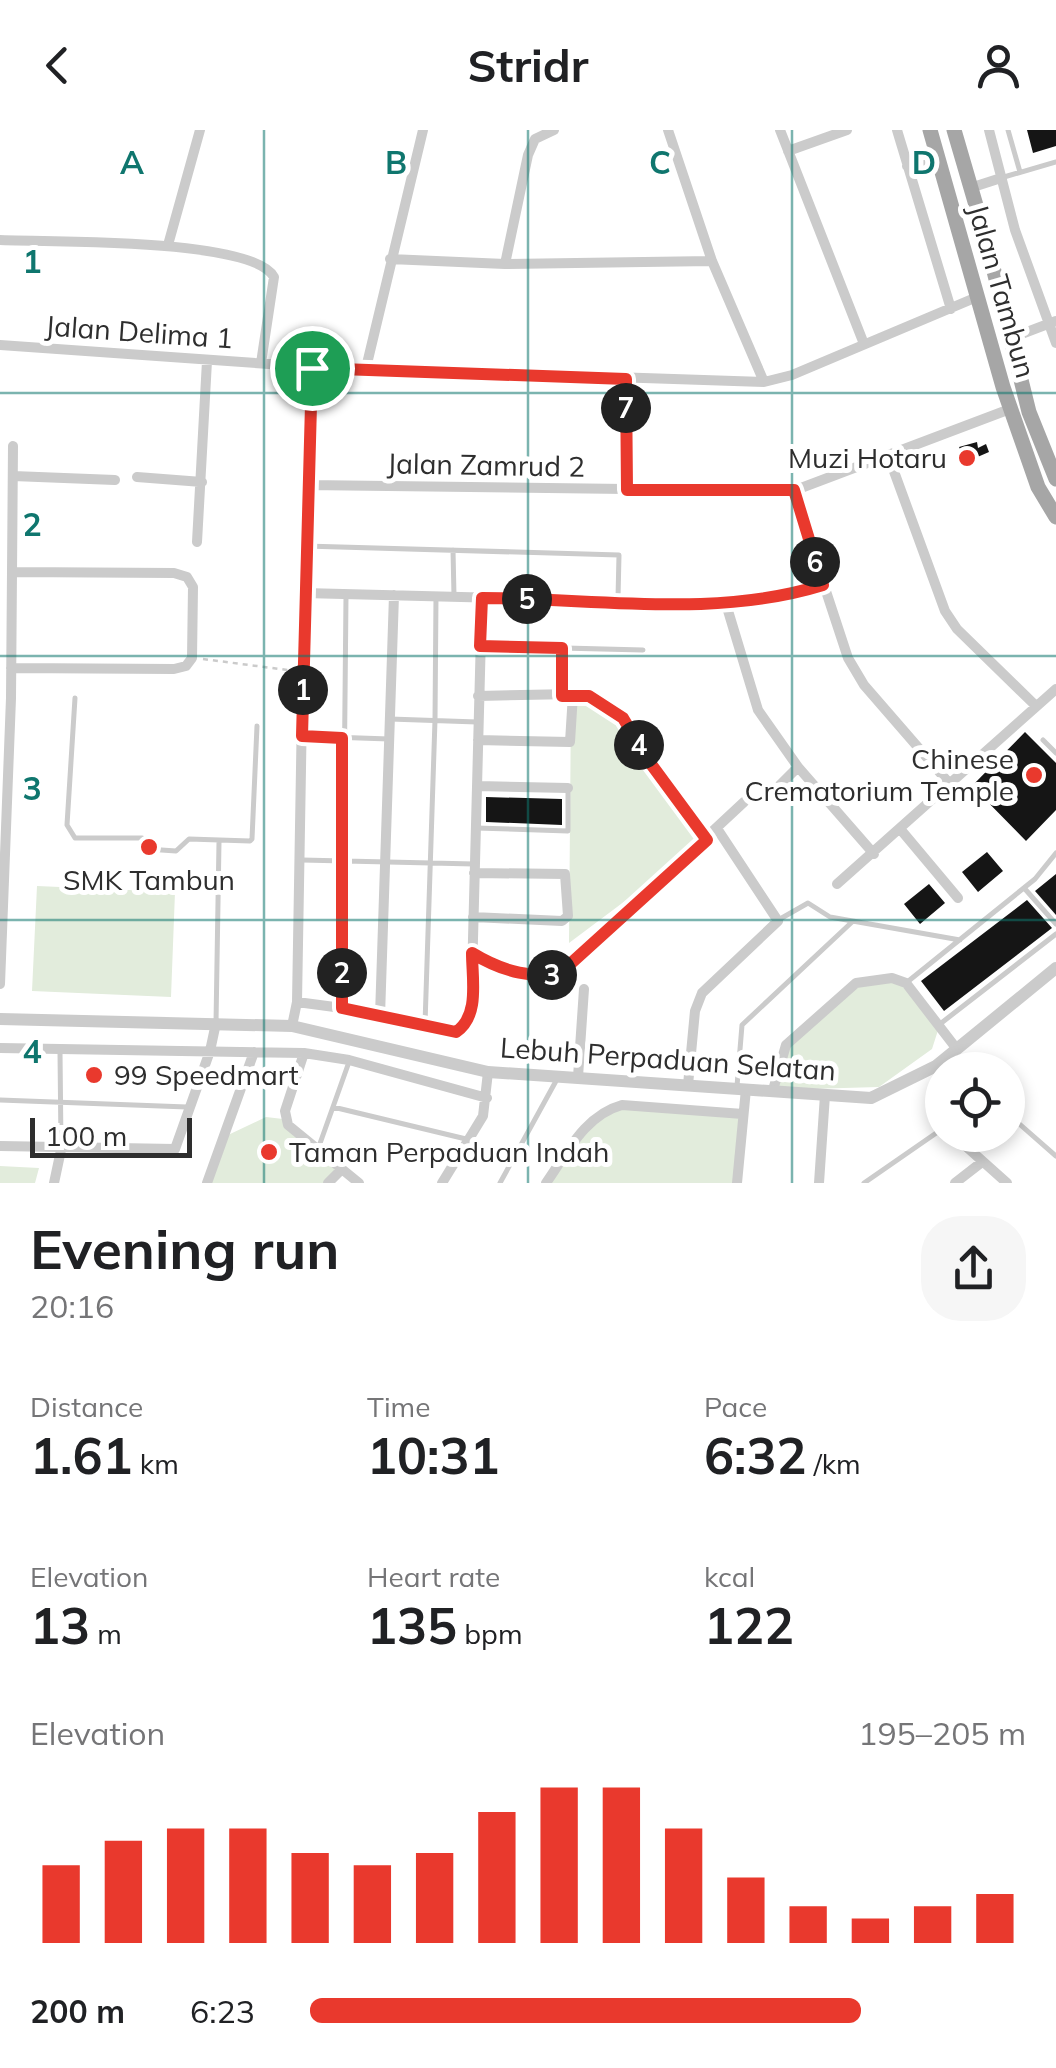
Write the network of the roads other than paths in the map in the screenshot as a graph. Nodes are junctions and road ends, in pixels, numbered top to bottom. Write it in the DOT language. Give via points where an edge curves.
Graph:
graph roads {
  1 [pos="200,130"];
  2 [pos="423,130"];
  3 [pos="554,130"];
  4 [pos="668,130"];
  5 [pos="780,130"];
  6 [pos="847,130"];
  7 [pos="896,130"];
  8 [pos="930,130"];
  9 [pos="954,130"];
  10 [pos="989,130"];
  11 [pos="1008,130"];
  12 [pos="788,151"];
  13 [pos="1056,162"];
  14 [pos="940,164"];
  15 [pos="908,166"];
  16 [pos="1020,172"];
  17 [pos="1001,178"];
  18 [pos="970,188"];
  19 [pos="0,240"];
  20 [pos="168,245"];
  21 [pos="390,259"];
  22 [pos="712,262"];
  23 [pos="506,264"];
  24 [pos="977,297"];
  25 [pos="951,308"];
  26 [pos="1052,322"];
  27 [pos="1011,338"];
  28 [pos="1056,343"];
  29 [pos="864,344"];
  30 [pos="0,345"];
  31 [pos="207,361"];
  32 [pos="260,364"];
  33 [pos="312,368"];
  34 [pos="366,368"];
  35 [pos="626,379"];
  36 [pos="764,382"];
  37 [pos="1010,409"];
  38 [pos="13,446"];
  39 [pos="888,455"];
  40 [pos="136,477"];
  41 [pos="1056,479"];
  42 [pos="115,480"];
  43 [pos="202,482"];
  44 [pos="8,484"];
  45 [pos="307,485"];
  46 [pos="627,490"];
  47 [pos="794,490"];
  48 [pos="1056,517"];
  49 [pos="6,533"];
  50 [pos="197,542"];
  51 [pos="305,546"];
  52 [pos="453,550"];
  53 [pos="8,579"];
  54 [pos="823,585"];
  55 [pos="304,593"];
  56 [pos="346,594"];
  57 [pos="394,595"];
  58 [pos="436,596"];
  59 [pos="454,596"];
  60 [pos="482,598"];
  61 [pos="618,602"];
  62 [pos="726,604"];
  63 [pos="480,646"];
  64 [pos="562,648"];
  65 [pos="643,650"];
  66 [pos="11,668"];
  67 [pos="1056,689"];
  68 [pos="567,695"];
  69 [pos="478,696"];
  70 [pos="75,698"];
  71 [pos="1036,706"];
  72 [pos="390,719"];
  73 [pos="435,720"];
  74 [pos="477,722"];
  75 [pos="257,726"];
  76 [pos="302,736"];
  77 [pos="342,738"];
  78 [pos="389,739"];
  79 [pos="478,740"];
  80 [pos="1044,740"];
  81 [pos="1056,753"];
  82 [pos="798,767"];
  83 [pos="950,783"];
  84 [pos="478,786"];
  85 [pos="568,788"];
  86 [pos="769,796"];
  87 [pos="744,802"];
  88 [pos="3,817"];
  89 [pos="476,828"];
  90 [pos="718,830"];
  91 [pos="901,830"];
  92 [pos="707,840"];
  93 [pos="219,842"];
  94 [pos="1056,853"];
  95 [pos="874,854"];
  96 [pos="298,860"];
  97 [pos="341,861"];
  98 [pos="384,863"];
  99 [pos="429,864"];
  100 [pos="474,868"];
  101 [pos="838,884"];
  102 [pos="1025,888"];
  103 [pos="958,898"];
  104 [pos="472,917"];
  105 [pos="778,921"];
  106 [pos="852,922"];
  107 [pos="1056,924"];
  108 [pos="1056,934"];
  109 [pos="960,940"];
  110 [pos="472,953"];
  111 [pos="1056,968"];
  112 [pos="906,983"];
  113 [pos="0,984"];
  114 [pos="584,989"];
  115 [pos="296,1002"];
  116 [pos="342,1008"];
  117 [pos="380,1016"];
  118 [pos="0,1019"];
  119 [pos="216,1023"];
  120 [pos="940,1024"];
  121 [pos="292,1026"];
  122 [pos="425,1027"];
  123 [pos="0,1048"];
  124 [pos="956,1048"];
  125 [pos="60,1049"];
  126 [pos="210,1051"];
  127 [pos="254,1052"];
  128 [pos="304,1054"];
  129 [pos="350,1060"];
  130 [pos="488,1072"];
  131 [pos="559,1076"];
  132 [pos="578,1077"];
  133 [pos="688,1085"];
  134 [pos="741,1089"];
  135 [pos="774,1090"];
  136 [pos="825,1095"];
  137 [pos="487,1098"];
  138 [pos="0,1100"];
  139 [pos="60,1102"];
  140 [pos="333,1106"];
  141 [pos="188,1107"];
  142 [pos="743,1114"];
  143 [pos="1025,1129"];
  144 [pos="470,1140"];
  145 [pos="925,1140"];
  146 [pos="0,1146"];
  147 [pos="318,1149"];
  148 [pos="61,1150"];
  149 [pos="972,1152"];
  150 [pos="1056,1156"];
  151 [pos="982,1162"];
  152 [pos="342,1169"];
  153 [pos="54,1183"];
  154 [pos="207,1183"];
  155 [pos="328,1183"];
  156 [pos="359,1183"];
  157 [pos="442,1183"];
  158 [pos="500,1183"];
  159 [pos="546,1183"];
  160 [pos="737,1183"];
  161 [pos="820,1183"];
  162 [pos="864,1183"];
  163 [pos="954,1183"];
  164 [pos="1007,1183"];
  1 -- 20 [label="street"];
  2 -- 21 [label="street"];
  3 -- 23 [label="street" via="535,139 528,155"];
  4 -- 22 [label="street"];
  5 -- 12 [label="street"];
  6 -- 12 [label="street"];
  7 -- 15 [label="street"];
  8 -- 14 [label="main road, Jalan Tambun"];
  9 -- 18 [label="main road, Jalan Tambun"];
  10 -- 17 [label="street"];
  11 -- 16 [label="lane"];
  12 -- 29 [label="street"];
  13 -- 16 [label="lane"];
  14 -- 15 [label="street"];
  14 -- 24 [label="main road, Jalan Tambun"];
  15 -- 25 [label="street"];
  16 -- 17 [label="lane"];
  17 -- 18 [label="street"];
  17 -- 26 [label="street"];
  18 -- 27 [label="main road, Jalan Tambun"];
  19 -- 20 [label="street"];
  20 -- 32 [label="street" via="246,257 271,271"];
  21 -- 23 [label="street"];
  21 -- 34 [label="street"];
  22 -- 23 [label="street"];
  22 -- 36 [label="street"];
  24 -- 25 [label="street, Jalan Delima 1"];
  24 -- 37 [label="main road, Jalan Tambun"];
  25 -- 29 [label="street, Jalan Delima 1"];
  26 -- 27 [label="street"];
  26 -- 28 [label="street"];
  27 -- 41 [label="main road, Jalan Tambun" via="1029,412"];
  29 -- 36 [label="street, Jalan Delima 1"];
  30 -- 31 [label="street, Jalan Delima 1"];
  31 -- 32 [label="street, Jalan Delima 1"];
  31 -- 43 [label="street"];
  32 -- 33 [label="street, Jalan Delima 1"];
  33 -- 34 [label="street, Jalan Delima 1"];
  33 -- 45 [label="street"];
  34 -- 35 [label="street, Jalan Delima 1"];
  35 -- 36 [label="street, Jalan Delima 1"];
  35 -- 46 [label="street"];
  37 -- 39 [label="street, Jalan Zamrud 2"];
  37 -- 48 [label="main road, Jalan Tambun"];
  38 -- 44 [label="street"];
  39 -- 47 [label="street, Jalan Zamrud 2"];
  39 -- 71 [label="street" via="945,611"];
  40 -- 43 [label="street"];
  42 -- 44 [label="street"];
  43 -- 50 [label="street"];
  44 -- 49 [label="street"];
  45 -- 46 [label="street, Jalan Zamrud 2"];
  45 -- 51 [label="street"];
  46 -- 47 [label="street, Jalan Zamrud 2"];
  47 -- 54 [label="street"];
  49 -- 53 [label="street"];
  51 -- 52 [label="lane"];
  51 -- 55 [label="street"];
  52 -- 59 [label="lane"];
  52 -- 61 [label="lane" via="619,555"];
  53 -- 66 [label="street"];
  53 -- 66 [label="street" via="174,573 193,587 192,658 186,666"];
  54 -- 62 [label="street"];
  54 -- 83 [label="street" via="864,684"];
  55 -- 56 [label="street"];
  55 -- 76 [label="street"];
  56 -- 57 [label="street"];
  56 -- 77 [label="lane"];
  57 -- 58 [label="street"];
  57 -- 72 [label="street"];
  58 -- 59 [label="street"];
  58 -- 73 [label="lane"];
  59 -- 60 [label="street"];
  60 -- 61 [label="street"];
  60 -- 63 [label="street"];
  61 -- 62 [label="street"];
  62 -- 82 [label="street" via="758,710"];
  63 -- 64 [label="lane"];
  63 -- 69 [label="street"];
  64 -- 65 [label="lane"];
  64 -- 68 [label="lane"];
  66 -- 88 [label="street"];
  67 -- 71 [label="street"];
  68 -- 69 [label="street"];
  68 -- 79 [label="street" via="570,742"];
  68 -- 92 [label="street" via="589,696 623,718"];
  69 -- 74 [label="street"];
  70 -- 93 [label="lane" via="70,834 142,838 147,849 170,852 189,840"];
  71 -- 83 [label="street"];
  72 -- 73 [label="lane"];
  72 -- 78 [label="street"];
  73 -- 74 [label="lane"];
  73 -- 99 [label="lane"];
  74 -- 79 [label="street"];
  75 -- 93 [label="lane" via="252,838"];
  76 -- 77 [label="lane"];
  76 -- 96 [label="street"];
  77 -- 78 [label="lane"];
  77 -- 97 [label="lane"];
  78 -- 98 [label="street"];
  79 -- 84 [label="street"];
  80 -- 81 [label="lane"];
  82 -- 86 [label="street"];
  82 -- 95 [label="street"];
  83 -- 91 [label="street"];
  84 -- 85 [label="street"];
  84 -- 89 [label="street"];
  85 -- 89 [label="lane" via="568,830"];
  87 -- 90 [label="street"];
  88 -- 113 [label="street"];
  89 -- 100 [label="street"];
  90 -- 92 [label="street"];
  90 -- 105 [label="street"];
  91 -- 95 [label="street"];
  91 -- 103 [label="street"];
  92 -- 110 [label="street" via="553,975 491,965"];
  93 -- 119 [label="lane"];
  94 -- 102 [label="lane"];
  95 -- 101 [label="street"];
  96 -- 97 [label="lane"];
  96 -- 115 [label="street"];
  97 -- 98 [label="lane"];
  97 -- 116 [label="lane"];
  98 -- 99 [label="lane"];
  98 -- 117 [label="street"];
  99 -- 100 [label="lane"];
  99 -- 122 [label="lane"];
  100 -- 104 [label="street"];
  100 -- 104 [label="street" via="565,874 568,916"];
  102 -- 107 [label="lane"];
  102 -- 109 [label="lane"];
  104 -- 110 [label="street"];
  105 -- 106 [label="lane" via="808,903"];
  105 -- 133 [label="street" via="702,994"];
  106 -- 109 [label="lane"];
  106 -- 134 [label="lane" via="742,1025"];
  108 -- 120 [label="lane"];
  109 -- 112 [label="lane"];
  110 -- 122 [label="street" via="466,1026 456,1032"];
  111 -- 124 [label="street, Lebuh Perpaduan Selatan"];
  112 -- 120 [label="street"];
  112 -- 135 [label="street" via="856,983 786,1045"];
  114 -- 132 [label="street"];
  115 -- 116 [label="street"];
  115 -- 121 [label="street"];
  116 -- 117 [label="street"];
  117 -- 122 [label="street"];
  118 -- 119 [label="street, Lebuh Perpaduan Selatan"];
  119 -- 121 [label="street, Lebuh Perpaduan Selatan"];
  119 -- 126 [label="street"];
  120 -- 124 [label="street"];
  121 -- 130 [label="street, Lebuh Perpaduan Selatan"];
  123 -- 125 [label="street"];
  124 -- 136 [label="street, Lebuh Perpaduan Selatan" via="936,1066 871,1098"];
  125 -- 126 [label="street"];
  125 -- 139 [label="lane"];
  126 -- 127 [label="street"];
  126 -- 141 [label="street"];
  127 -- 128 [label="street"];
  127 -- 154 [label="street"];
  128 -- 129 [label="street"];
  128 -- 147 [label="street" via="285,1111 288,1124"];
  129 -- 137 [label="street"];
  129 -- 140 [label="lane"];
  130 -- 131 [label="street, Lebuh Perpaduan Selatan"];
  130 -- 137 [label="street"];
  131 -- 132 [label="street, Lebuh Perpaduan Selatan"];
  131 -- 158 [label="lane"];
  132 -- 133 [label="street, Lebuh Perpaduan Selatan"];
  133 -- 134 [label="street, Lebuh Perpaduan Selatan"];
  134 -- 135 [label="street, Lebuh Perpaduan Selatan"];
  134 -- 142 [label="street"];
  135 -- 136 [label="street, Lebuh Perpaduan Selatan"];
  136 -- 161 [label="street"];
  137 -- 144 [label="street"];
  138 -- 139 [label="lane"];
  139 -- 141 [label="lane"];
  139 -- 148 [label="lane"];
  140 -- 144 [label="lane"];
  140 -- 147 [label="lane"];
  141 -- 148 [label="street" via="172,1151"];
  142 -- 159 [label="street" via="608,1109 583,1131"];
  142 -- 160 [label="street"];
  143 -- 150 [label="lane"];
  144 -- 157 [label="street"];
  145 -- 162 [label="lane"];
  146 -- 148 [label="street"];
  147 -- 152 [label="street"];
  148 -- 153 [label="street"];
  149 -- 151 [label="street"];
  151 -- 163 [label="street"];
  151 -- 164 [label="street"];
  152 -- 155 [label="street"];
  152 -- 156 [label="street"];
}
